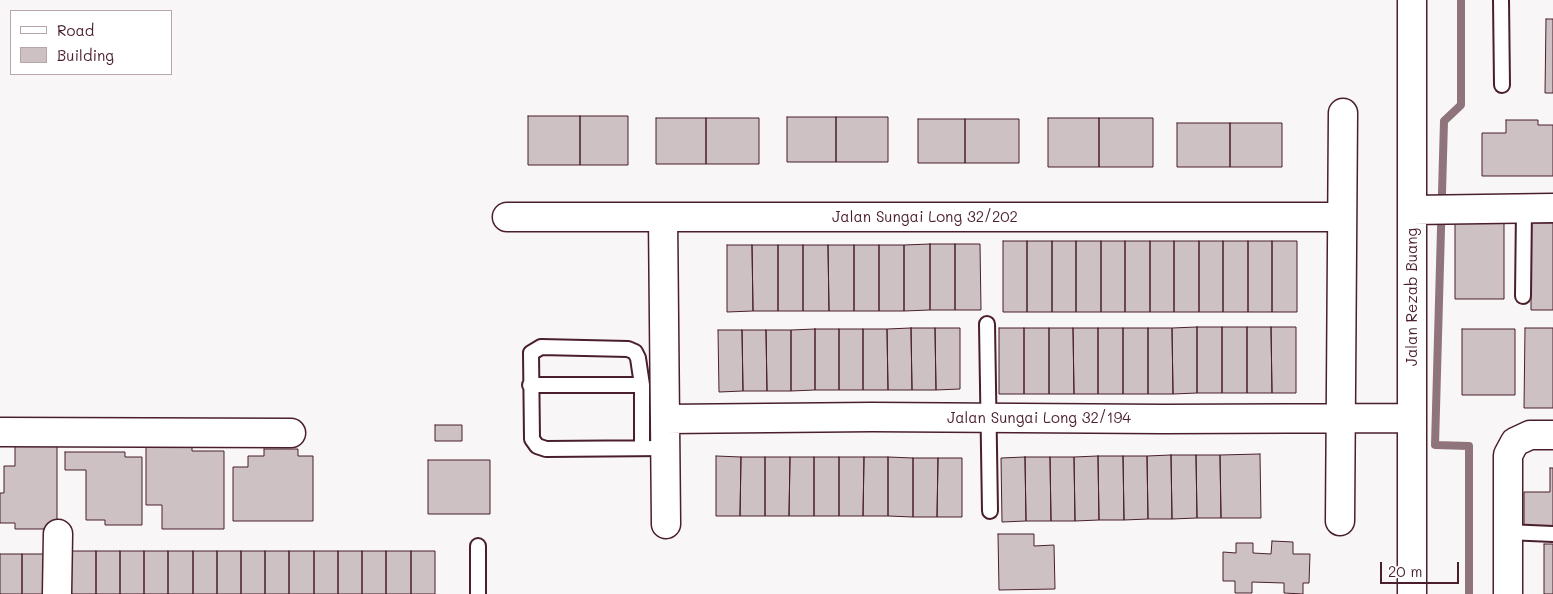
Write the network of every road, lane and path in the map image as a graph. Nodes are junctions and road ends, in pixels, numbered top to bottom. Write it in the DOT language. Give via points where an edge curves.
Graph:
graph roads {
  1 [pos="1412,0"];
  2 [pos="1501,0"];
  3 [pos="1502,85"];
  4 [pos="1343,113"];
  5 [pos="1553,208"];
  6 [pos="1524,209"];
  7 [pos="1412,210"];
  8 [pos="507,217"];
  9 [pos="663,217"];
  10 [pos="1342,217"];
  11 [pos="1523,296"];
  12 [pos="987,324"];
  13 [pos="530,385"];
  14 [pos="642,385"];
  15 [pos="988,417"];
  16 [pos="1341,418"];
  17 [pos="1412,418"];
  18 [pos="666,419"];
  19 [pos="0,432"];
  20 [pos="291,433"];
  21 [pos="1553,435"];
  22 [pos="654,448"];
  23 [pos="990,511"];
  24 [pos="1340,521"];
  25 [pos="666,524"];
  26 [pos="1507,532"];
  27 [pos="58,534"];
  28 [pos="1553,534"];
  29 [pos="478,546"];
  30 [pos="57,594"];
  31 [pos="478,594"];
  32 [pos="1412,594"];
  33 [pos="1508,594"];
  1 -- 7 [label="street, Jalan Rezab Buang"];
  2 -- 3 [label="lane"];
  4 -- 10 [label="street"];
  5 -- 6 [label="street"];
  6 -- 7 [label="street"];
  6 -- 11 [label="lane"];
  7 -- 17 [label="street, Jalan Rezab Buang"];
  8 -- 9 [label="street, Jalan Sungai Long 32/202"];
  9 -- 10 [label="street, Jalan Sungai Long 32/202"];
  9 -- 18 [label="street"];
  10 -- 16 [label="street"];
  12 -- 15 [label="lane"];
  13 -- 14 [label="lane"];
  13 -- 14 [label="lane" via="531,354 541,347 628,349 638,358"];
  13 -- 22 [label="lane" via="532,439 537,446 546,449"];
  14 -- 22 [label="lane"];
  15 -- 16 [label="street, Jalan Sungai Long 32/194"];
  15 -- 18 [label="street, Jalan Sungai Long 32/194"];
  15 -- 23 [label="lane"];
  16 -- 17 [label="street, Jalan Sungai Long 32/194"];
  16 -- 24 [label="street"];
  17 -- 32 [label="street, Jalan Rezab Buang"];
  18 -- 22 [label="street"];
  19 -- 20 [label="street"];
  21 -- 26 [label="street" via="1530,435 1515,442 1508,455"];
  22 -- 25 [label="street"];
  26 -- 28 [label="lane"];
  26 -- 33 [label="street"];
  27 -- 30 [label="street"];
  29 -- 31 [label="lane"];
}
